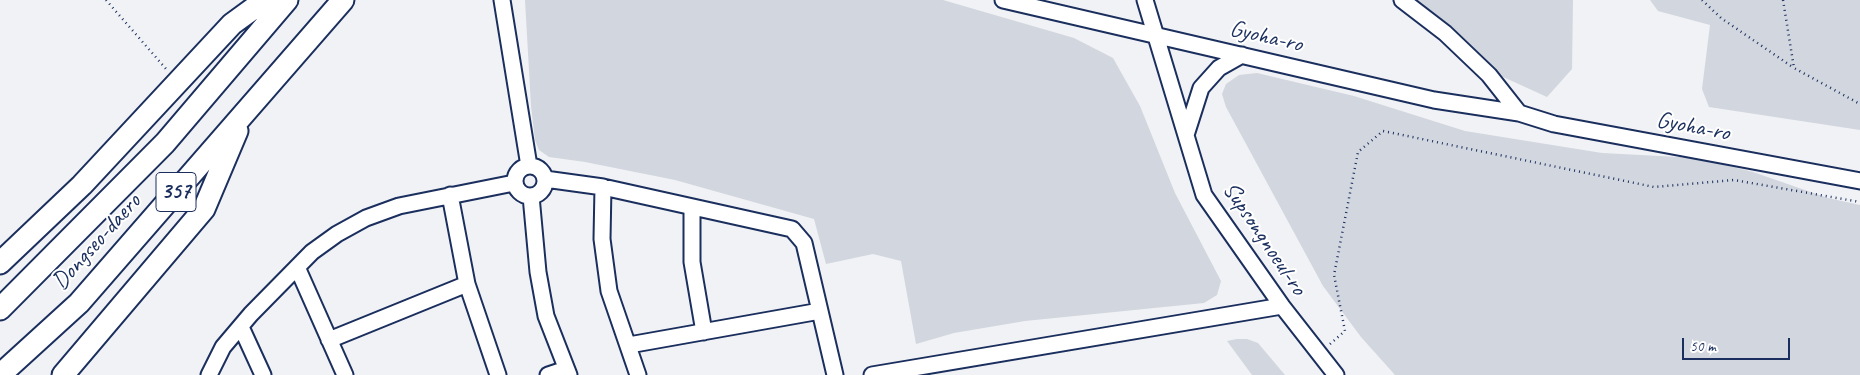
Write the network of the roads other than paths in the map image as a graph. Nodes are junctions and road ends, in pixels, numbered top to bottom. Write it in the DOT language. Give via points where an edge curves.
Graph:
graph roads {
  1 [pos="265,0"];
  2 [pos="287,0"];
  3 [pos="343,0"];
  4 [pos="502,0"];
  5 [pos="1003,0"];
  6 [pos="1145,0"];
  7 [pos="1402,0"];
  8 [pos="1156,35"];
  9 [pos="1242,55"];
  10 [pos="244,113"];
  11 [pos="1519,113"];
  12 [pos="1186,135"];
  13 [pos="529,166"];
  14 [pos="545,179"];
  15 [pos="1860,181"];
  16 [pos="514,183"];
  17 [pos="602,187"];
  18 [pos="450,194"];
  19 [pos="531,196"];
  20 [pos="692,208"];
  21 [pos="0,262"];
  22 [pos="297,267"];
  23 [pos="467,284"];
  24 [pos="1282,306"];
  25 [pos="0,309"];
  26 [pos="820,311"];
  27 [pos="241,327"];
  28 [pos="704,332"];
  29 [pos="329,340"];
  30 [pos="629,345"];
  31 [pos="568,372"];
  32 [pos="0,375"];
  33 [pos="63,375"];
  34 [pos="209,375"];
  35 [pos="263,375"];
  36 [pos="345,375"];
  37 [pos="498,375"];
  38 [pos="548,375"];
  39 [pos="638,375"];
  40 [pos="835,375"];
  41 [pos="872,375"];
  42 [pos="1336,375"];
  1 -- 21 [label="highway" via="232,24 82,185"];
  2 -- 25 [label="highway, Dongseo-daero / 357" via="166,143"];
  3 -- 10 [label="highway, Dongseo-daero / 357"];
  4 -- 13 [label="street"];
  5 -- 8 [label="street, Gyoha-ro"];
  6 -- 8 [label="street, Supsongnoeul-ro"];
  7 -- 11 [label="street" via="1445,33 1489,75"];
  8 -- 9 [label="street, Gyoha-ro"];
  8 -- 12 [label="street, Supsongnoeul-ro"];
  9 -- 11 [label="street, Gyoha-ro" via="1434,100"];
  9 -- 12 [label="street" via="1219,68 1200,88"];
  10 -- 32 [label="highway, Dongseo-daero / 357" via="79,303"];
  10 -- 33 [label="highway" via="204,209"];
  11 -- 15 [label="street, Gyoha-ro" via="1554,124"];
  12 -- 24 [label="street, Supsongnoeul-ro" via="1204,195"];
  13 -- 14 [label="street" via="538,168"];
  13 -- 16 [label="street" via="516,173"];
  14 -- 17 [label="street"];
  14 -- 19 [label="street" via="542,191"];
  16 -- 18 [label="street"];
  16 -- 19 [label="street" via="518,192"];
  17 -- 20 [label="street"];
  17 -- 30 [label="street" via="602,239 609,291"];
  18 -- 22 [label="street" via="366,218 337,234"];
  18 -- 23 [label="street"];
  19 -- 31 [label="street" via="546,316"];
  20 -- 26 [label="street" via="792,230 804,243"];
  20 -- 28 [label="street" via="692,262"];
  22 -- 27 [label="street"];
  22 -- 29 [label="street"];
  23 -- 29 [label="street"];
  23 -- 37 [label="street"];
  24 -- 41 [label="street"];
  24 -- 42 [label="street, Supsongnoeul-ro"];
  26 -- 28 [label="street"];
  26 -- 40 [label="street"];
  27 -- 34 [label="street" via="223,347"];
  27 -- 35 [label="street"];
  28 -- 30 [label="street"];
  29 -- 36 [label="street"];
  30 -- 39 [label="street"];
  31 -- 38 [label="street"];
}
